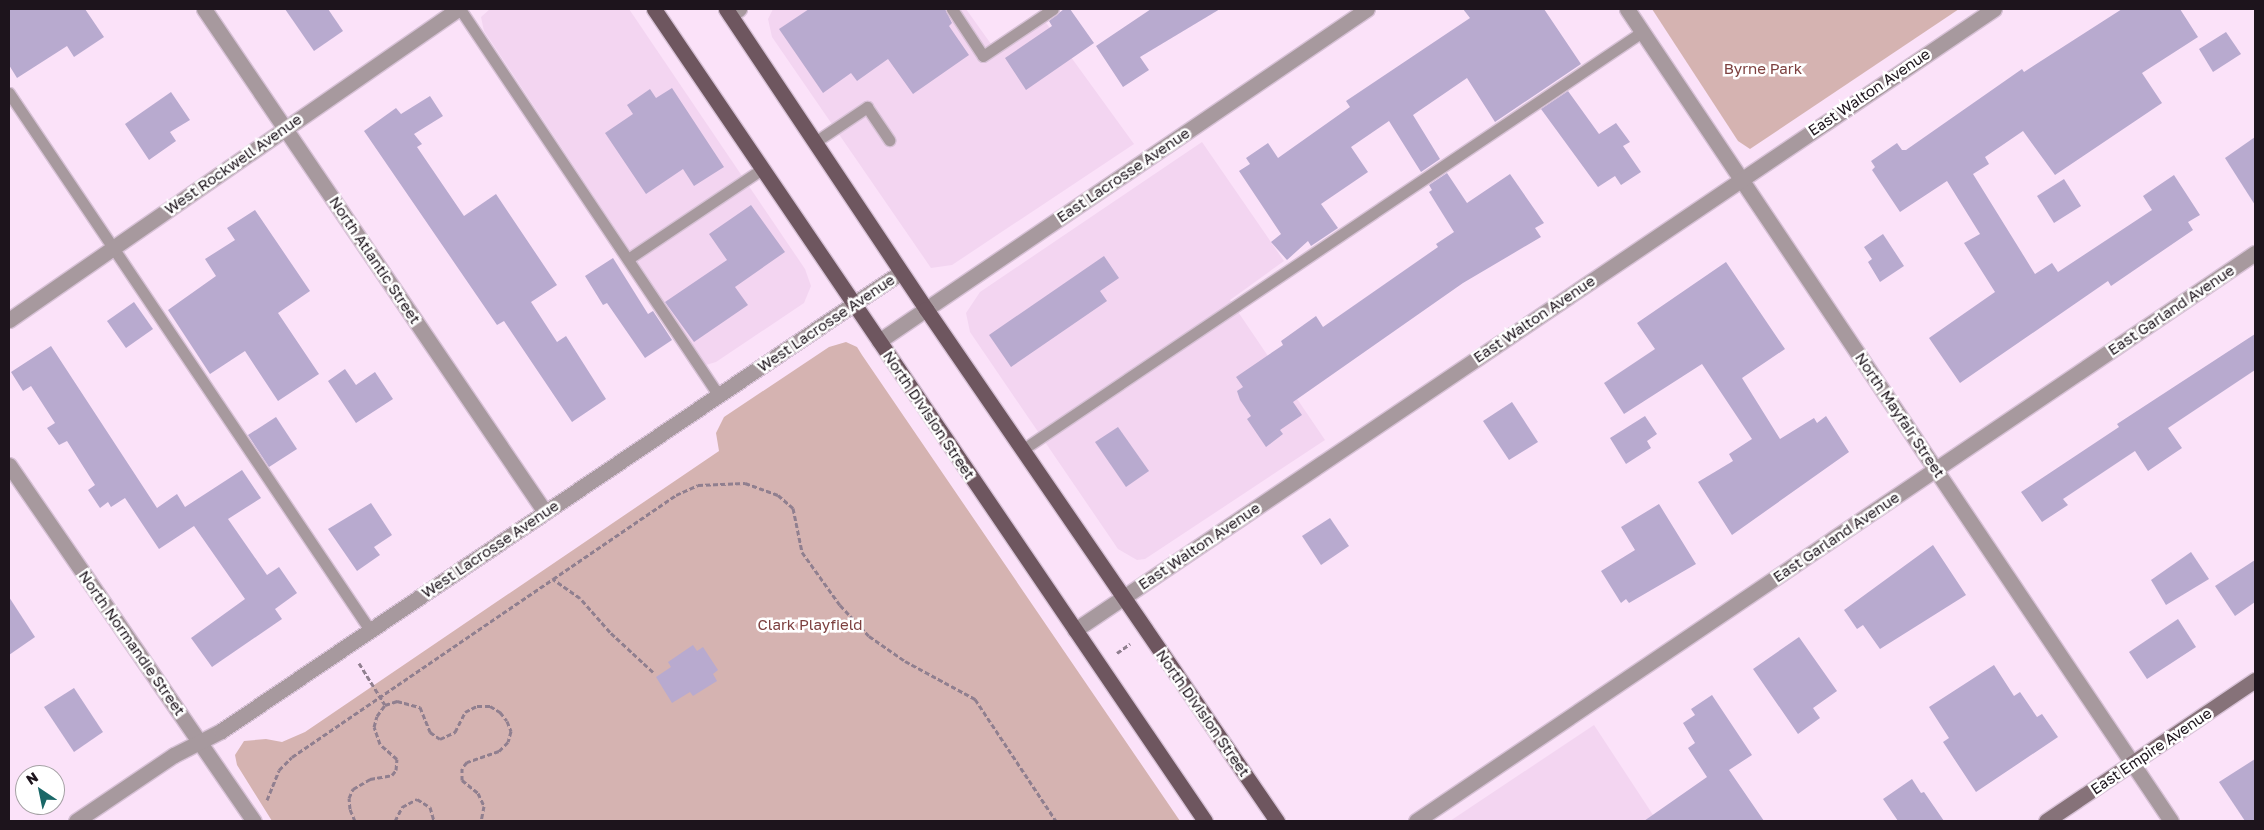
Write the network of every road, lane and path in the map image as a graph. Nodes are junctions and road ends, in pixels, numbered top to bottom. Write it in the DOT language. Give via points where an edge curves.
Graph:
graph roads {
  1 [pos="204,9"];
  2 [pos="459,9"];
  3 [pos="654,9"];
  4 [pos="952,9"];
  5 [pos="1053,9"];
  6 [pos="1367,9"];
  7 [pos="1627,9"];
  8 [pos="1994,9"];
  9 [pos="732,11"];
  10 [pos="1642,32"];
  11 [pos="9,93"];
  12 [pos="284,127"];
  13 [pos="889,140"];
  14 [pos="815,142"];
  15 [pos="762,169"];
  16 [pos="1741,179"];
  17 [pos="112,248"];
  18 [pos="2255,253"];
  19 [pos="628,259"];
  20 [pos="901,272"];
  21 [pos="854,304"];
  22 [pos="926,309"];
  23 [pos="9,320"];
  24 [pos="879,341"];
  25 [pos="719,396"];
  26 [pos="1022,450"];
  27 [pos="9,465"];
  28 [pos="1936,469"];
  29 [pos="545,512"];
  30 [pos="553,579"];
  31 [pos="1123,597"];
  32 [pos="370,630"];
  33 [pos="1075,630"];
  34 [pos="1130,644"];
  35 [pos="348,645"];
  36 [pos="1117,653"];
  37 [pos="653,672"];
  38 [pos="2255,680"];
  39 [pos="380,697"];
  40 [pos="385,705"];
  41 [pos="200,742"];
  42 [pos="2132,764"];
  43 [pos="265,806"];
  44 [pos="76,821"];
  45 [pos="254,821"];
  46 [pos="355,821"];
  47 [pos="395,821"];
  48 [pos="434,821"];
  49 [pos="481,821"];
  50 [pos="1056,821"];
  51 [pos="1205,821"];
  52 [pos="1277,821"];
  53 [pos="1416,821"];
  54 [pos="2046,821"];
  55 [pos="2171,821"];
  1 -- 12 [label="street, North Atlantic Street"];
  2 -- 12 [label="street, West Rockwell Avenue"];
  2 -- 19 [label="lane"];
  3 -- 15 [label="main road, North Division Street"];
  4 -- 5 [label="lane" via="983,56"];
  6 -- 22 [label="street, East Lacrosse Avenue"];
  7 -- 10 [label="street, North Mayfair Street"];
  8 -- 16 [label="street, East Walton Avenue"];
  9 -- 14 [label="main road, North Division Street"];
  10 -- 16 [label="street, North Mayfair Street"];
  10 -- 26 [label="lane"];
  11 -- 17 [label="lane"];
  12 -- 17 [label="street, West Rockwell Avenue"];
  12 -- 29 [label="street, North Atlantic Street"];
  13 -- 14 [label="lane" via="868,107"];
  14 -- 20 [label="main road, North Division Street"];
  15 -- 19 [label="lane"];
  15 -- 21 [label="main road, North Division Street"];
  16 -- 28 [label="street, North Mayfair Street"];
  16 -- 31 [label="street, East Walton Avenue"];
  17 -- 23 [label="street, West Rockwell Avenue"];
  17 -- 32 [label="lane"];
  18 -- 28 [label="street, East Garland Avenue"];
  19 -- 25 [label="lane"];
  20 -- 21 [label="street, West Lacrosse Avenue"];
  20 -- 22 [label="main road, North Division Street"];
  21 -- 24 [label="main road, North Division Street"];
  21 -- 25 [label="street, West Lacrosse Avenue"];
  22 -- 24 [label="street, East Lacrosse Avenue"];
  22 -- 26 [label="main road, North Division Street"];
  24 -- 33 [label="main road, North Division Street"];
  25 -- 29 [label="street, West Lacrosse Avenue"];
  26 -- 31 [label="main road, North Division Street"];
  27 -- 41 [label="street, North Normandie Street"];
  28 -- 42 [label="street, North Mayfair Street"];
  28 -- 53 [label="street, East Garland Avenue"];
  29 -- 32 [label="street, West Lacrosse Avenue"];
  30 -- 37 [label="path" via="580,598 610,632"];
  30 -- 39 [label="path"];
  30 -- 50 [label="path" via="676,496 698,485 745,484 778,495 793,508 802,552 840,605 869,636 905,662 975,699"];
  31 -- 33 [label="street, East Walton Avenue"];
  31 -- 52 [label="main road, North Division Street"];
  32 -- 35 [label="street, West Lacrosse Avenue"];
  33 -- 51 [label="main road, North Division Street"];
  34 -- 36 [label="path"];
  35 -- 39 [label="path"];
  35 -- 41 [label="street, West Lacrosse Avenue"];
  38 -- 42 [label="street, East Empire Avenue"];
  39 -- 40 [label="path"];
  39 -- 43 [label="path" via="292,757 279,770"];
  40 -- 46 [label="path" via="374,728 380,744 393,754 397,764 392,775 370,779 353,789 349,798"];
  40 -- 49 [label="path" via="397,701 420,707 430,732 440,738 455,732 465,712 477,706 490,706 500,712 511,731 508,742 499,751 466,762 462,768 462,780 478,793 484,806"];
  41 -- 44 [label="street, West Lacrosse Avenue" via="174,755"];
  41 -- 45 [label="street, North Normandie Street"];
  42 -- 54 [label="street, East Empire Avenue"];
  42 -- 55 [label="street, North Mayfair Street"];
  47 -- 48 [label="path" via="402,807 417,799 430,807"];
}
